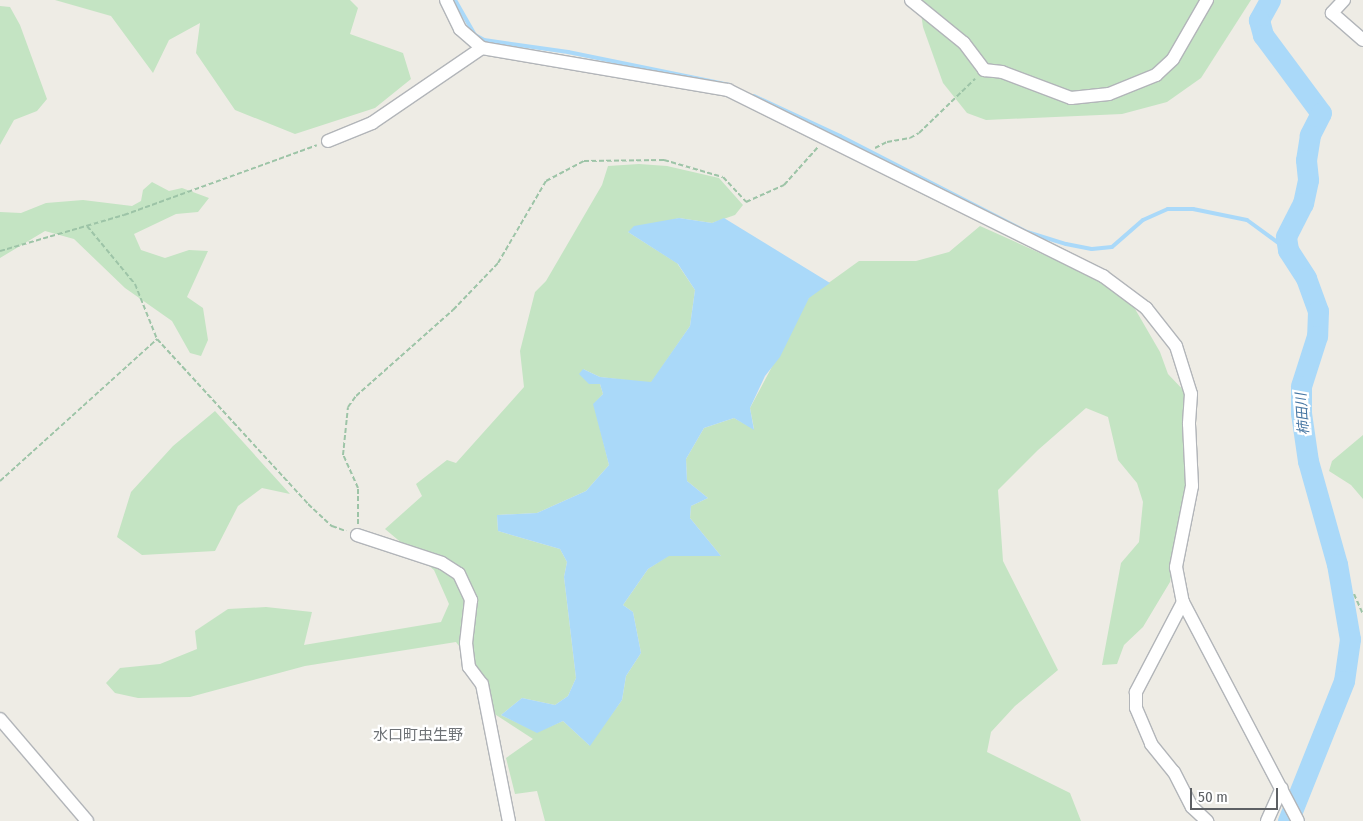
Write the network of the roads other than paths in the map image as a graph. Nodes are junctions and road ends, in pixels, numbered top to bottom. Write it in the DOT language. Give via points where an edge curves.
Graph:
graph roads {
  1 [pos="446,0"];
  2 [pos="911,0"];
  3 [pos="1208,0"];
  4 [pos="1344,0"];
  5 [pos="1363,40"];
  6 [pos="482,48"];
  7 [pos="328,141"];
  8 [pos="357,535"];
  9 [pos="1183,602"];
  10 [pos="0,719"];
  11 [pos="1284,793"];
  12 [pos="1298,820"];
  13 [pos="88,821"];
  14 [pos="509,821"];
  15 [pos="1208,821"];
  16 [pos="1267,821"];
  1 -- 6 [label="street" via="460,29"];
  2 -- 3 [label="street" via="964,43 984,70 1002,72 1071,98 1109,94 1156,75 1173,59"];
  4 -- 5 [label="street" via="1332,13"];
  6 -- 7 [label="street" via="372,123"];
  6 -- 9 [label="street" via="728,90 1103,276 1146,308 1176,346 1191,394 1192,486 1176,567"];
  8 -- 14 [label="street" via="442,563 459,574 471,600 466,643 469,667 482,684"];
  9 -- 11 [label="street"];
  9 -- 15 [label="street" via="1136,692 1136,708 1150,744 1174,772 1192,807"];
  10 -- 13 [label="street"];
  11 -- 12 [label="street"];
  11 -- 16 [label="street"];
}
